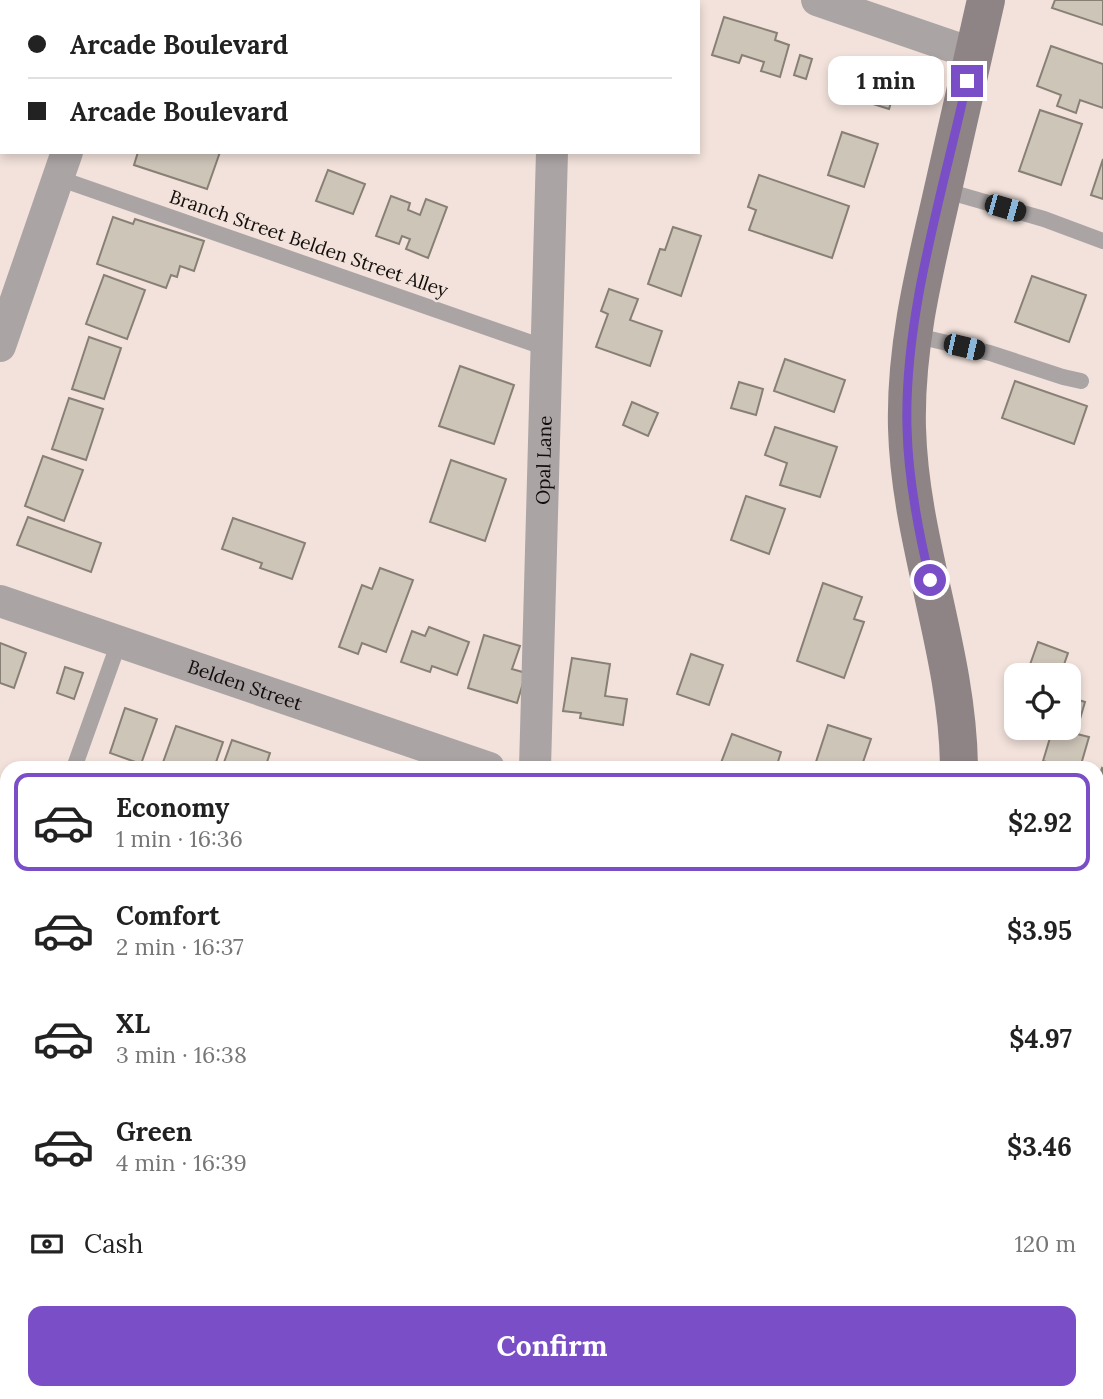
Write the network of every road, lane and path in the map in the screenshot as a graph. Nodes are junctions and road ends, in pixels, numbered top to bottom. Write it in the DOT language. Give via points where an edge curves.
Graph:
graph roads {
  1 [pos="817,0"];
  2 [pos="986,0"];
  3 [pos="974,54"];
  4 [pos="552,154"];
  5 [pos="63,165"];
  6 [pos="943,190"];
  7 [pos="1103,241"];
  8 [pos="913,335"];
  9 [pos="0,346"];
  10 [pos="546,348"];
  11 [pos="1081,381"];
  12 [pos="0,601"];
  13 [pos="119,642"];
  14 [pos="76,761"];
  15 [pos="468,761"];
  16 [pos="535,761"];
  17 [pos="959,761"];
  1 -- 3 [label="street"];
  2 -- 3 [label="street"];
  3 -- 6 [label="street"];
  4 -- 10 [label="street, Opal Lane"];
  5 -- 9 [label="street"];
  5 -- 10 [label="lane, Branch Street Belden Street Alley"];
  6 -- 7 [label="lane"];
  6 -- 8 [label="street"];
  8 -- 11 [label="lane"];
  8 -- 17 [label="street" via="907,427 911,489 952,682"];
  10 -- 16 [label="street, Opal Lane"];
  12 -- 13 [label="street, Belden Street"];
  13 -- 14 [label="lane"];
  13 -- 15 [label="street, Belden Street"];
}
